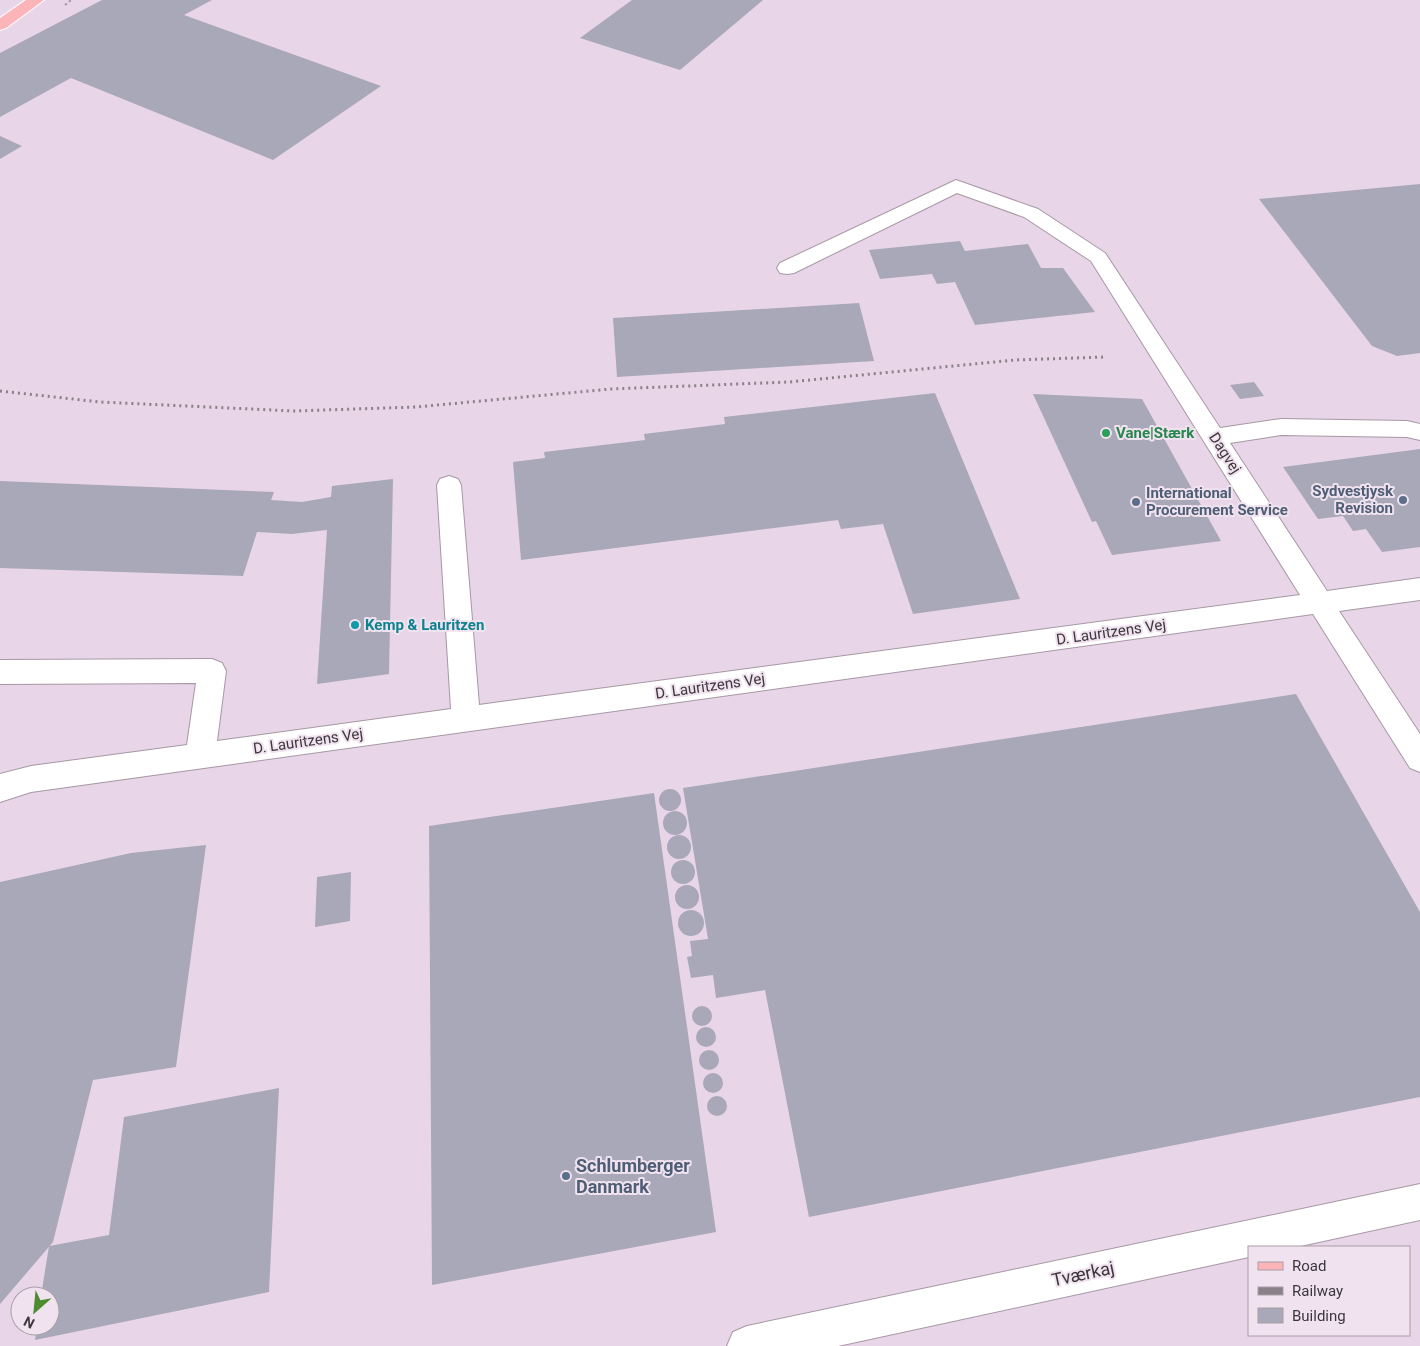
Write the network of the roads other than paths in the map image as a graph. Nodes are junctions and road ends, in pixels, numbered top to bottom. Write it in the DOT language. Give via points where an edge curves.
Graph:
graph roads {
  1 [pos="36,0"];
  2 [pos="0,24"];
  3 [pos="787,268"];
  4 [pos="1420,432"];
  5 [pos="1214,437"];
  6 [pos="449,485"];
  7 [pos="1420,590"];
  8 [pos="1322,603"];
  9 [pos="0,672"];
  10 [pos="466,720"];
  11 [pos="200,756"];
  12 [pos="1420,759"];
  13 [pos="0,788"];
  14 [pos="1420,1202"];
  15 [pos="747,1346"];
  1 -- 2 [label="main road"];
  3 -- 5 [label="street, Dagvej" via="956,186 1031,213 1098,257"];
  4 -- 5 [label="street" via="1407,429 1281,427"];
  5 -- 8 [label="street, Dagvej"];
  6 -- 10 [label="street"];
  7 -- 8 [label="street, D. Lauritzens Vej"];
  8 -- 10 [label="street, D. Lauritzens Vej"];
  8 -- 12 [label="street, Dagvej"];
  9 -- 11 [label="street" via="212,671"];
  10 -- 11 [label="street, D. Lauritzens Vej"];
  11 -- 13 [label="street, D. Lauritzens Vej" via="31,779"];
  14 -- 15 [label="street, Tværkaj"];
}
